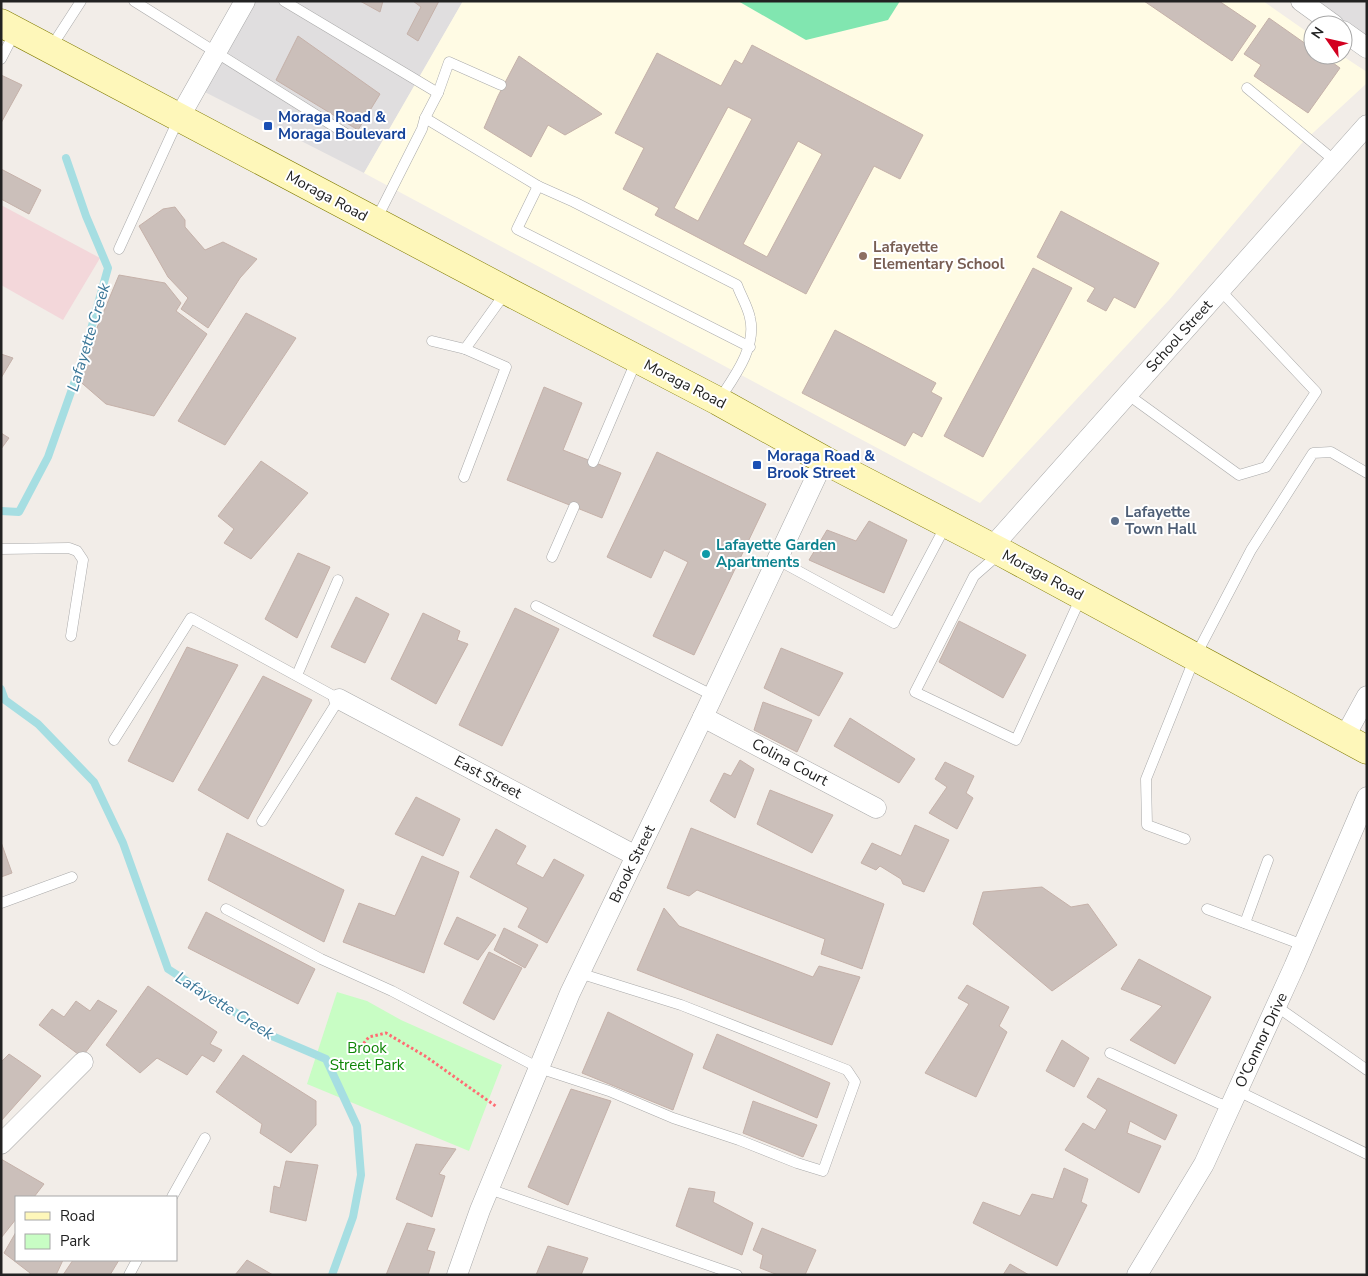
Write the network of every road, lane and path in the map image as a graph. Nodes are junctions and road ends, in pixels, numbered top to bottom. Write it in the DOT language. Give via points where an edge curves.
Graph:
graph roads {
  1 [pos="81,1"];
  2 [pos="134,1"];
  3 [pos="245,1"];
  4 [pos="284,1"];
  5 [pos="1301,1"];
  6 [pos="1320,15"];
  7 [pos="8,27"];
  8 [pos="1353,38"];
  9 [pos="1367,48"];
  10 [pos="50,50"];
  11 [pos="216,53"];
  12 [pos="1,59"];
  13 [pos="501,85"];
  14 [pos="1247,88"];
  15 [pos="438,92"];
  16 [pos="179,118"];
  17 [pos="425,118"];
  18 [pos="1367,125"];
  19 [pos="348,135"];
  20 [pos="1335,161"];
  21 [pos="538,186"];
  22 [pos="376,221"];
  23 [pos="119,249"];
  24 [pos="1220,290"];
  25 [pos="507,291"];
  26 [pos="432,341"];
  27 [pos="750,347"];
  28 [pos="465,349"];
  29 [pos="637,360"];
  30 [pos="1127,394"];
  31 [pos="718,401"];
  32 [pos="824,460"];
  33 [pos="593,462"];
  34 [pos="1367,473"];
  35 [pos="464,477"];
  36 [pos="574,507"];
  37 [pos="946,524"];
  38 [pos="1,549"];
  39 [pos="996,550"];
  40 [pos="552,557"];
  41 [pos="776,559"];
  42 [pos="338,580"];
  43 [pos="1081,596"];
  44 [pos="536,606"];
  45 [pos="71,636"];
  46 [pos="1195,657"];
  47 [pos="297,676"];
  48 [pos="712,695"];
  49 [pos="1367,696"];
  50 [pos="339,698"];
  51 [pos="703,717"];
  52 [pos="114,740"];
  53 [pos="1355,744"];
  54 [pos="1367,797"];
  55 [pos="876,808"];
  56 [pos="262,821"];
  57 [pos="1185,839"];
  58 [pos="636,856"];
  59 [pos="1268,860"];
  60 [pos="72,877"];
  61 [pos="1,903"];
  62 [pos="226,909"];
  63 [pos="1207,909"];
  64 [pos="1245,923"];
  65 [pos="1303,945"];
  66 [pos="580,973"];
  67 [pos="1276,1006"];
  68 [pos="357,1051"];
  69 [pos="1110,1053"];
  70 [pos="83,1062"];
  71 [pos="539,1068"];
  72 [pos="1367,1070"];
  73 [pos="1234,1099"];
  74 [pos="517,1120"];
  75 [pos="205,1138"];
  76 [pos="1,1144"];
  77 [pos="1367,1154"];
  78 [pos="489,1189"];
  79 [pos="173,1196"];
  80 [pos="136,1261"];
  81 [pos="129,1275"];
  82 [pos="457,1275"];
  83 [pos="737,1275"];
  84 [pos="1137,1275"];
  1 -- 10 [label="lane"];
  2 -- 11 [label="lane"];
  3 -- 11 [label="street"];
  4 -- 15 [label="lane"];
  5 -- 6 [label="street"];
  7 -- 10 [label="main road, Moraga Road"];
  7 -- 12 [label="lane"];
  8 -- 9 [label="street"];
  10 -- 16 [label="main road, Moraga Road"];
  11 -- 16 [label="street"];
  11 -- 19 [label="lane"];
  13 -- 15 [label="lane" via="449,62"];
  14 -- 20 [label="lane"];
  15 -- 17 [label="lane"];
  16 -- 22 [label="main road, Moraga Road"];
  16 -- 23 [label="lane"];
  17 -- 21 [label="lane"];
  17 -- 22 [label="lane"];
  18 -- 20 [label="street, School Street"];
  20 -- 24 [label="street, School Street"];
  21 -- 27 [label="lane" via="737,285 751,319"];
  21 -- 27 [label="lane" via="517,229"];
  22 -- 25 [label="main road, Moraga Road"];
  24 -- 30 [label="street, School Street"];
  24 -- 30 [label="lane" via="1316,392 1266,467 1239,475"];
  25 -- 28 [label="lane"];
  25 -- 29 [label="main road, Moraga Road"];
  26 -- 28 [label="lane"];
  27 -- 31 [label="lane"];
  28 -- 35 [label="lane" via="506,366"];
  29 -- 31 [label="main road, Moraga Road"];
  29 -- 33 [label="lane"];
  30 -- 39 [label="street, School Street"];
  31 -- 32 [label="main road, Moraga Road"];
  32 -- 37 [label="main road, Moraga Road"];
  32 -- 41 [label="street, Brook Street"];
  34 -- 46 [label="lane" via="1331,452 1313,453 1252,550"];
  36 -- 40 [label="lane"];
  37 -- 39 [label="main road, Moraga Road"];
  37 -- 41 [label="lane" via="894,623"];
  38 -- 45 [label="lane" via="69,548 77,551 83,560"];
  39 -- 43 [label="main road, Moraga Road"];
  39 -- 43 [label="lane" via="974,576 915,692 1016,740"];
  41 -- 48 [label="street, Brook Street"];
  42 -- 47 [label="lane"];
  43 -- 46 [label="main road, Moraga Road"];
  44 -- 48 [label="lane"];
  46 -- 53 [label="main road, Moraga Road"];
  46 -- 57 [label="lane" via="1146,779 1147,825"];
  47 -- 50 [label="lane"];
  47 -- 52 [label="lane" via="191,618"];
  48 -- 51 [label="street, Brook Street"];
  49 -- 53 [label="street"];
  50 -- 56 [label="lane"];
  50 -- 58 [label="street, East Street"];
  51 -- 55 [label="street, Colina Court"];
  51 -- 58 [label="street, Brook Street"];
  54 -- 65 [label="street, O'Connor Drive"];
  58 -- 66 [label="street, Brook Street"];
  59 -- 64 [label="lane"];
  60 -- 61 [label="lane"];
  62 -- 71 [label="lane"];
  63 -- 64 [label="lane"];
  64 -- 65 [label="lane"];
  65 -- 67 [label="street, O'Connor Drive"];
  66 -- 71 [label="street, Brook Street"];
  66 -- 71 [label="lane" via="680,1005 847,1070 855,1082 823,1171"];
  67 -- 72 [label="lane"];
  67 -- 73 [label="street, O'Connor Drive"];
  68 -- 74 [label="path" via="369,1037 386,1033"];
  69 -- 73 [label="lane" via="1218,1103"];
  70 -- 76 [label="street"];
  71 -- 74 [label="street, Brook Street"];
  73 -- 77 [label="lane"];
  73 -- 84 [label="street, O'Connor Drive" via="1204,1164"];
  74 -- 78 [label="street, Brook Street"];
  75 -- 79 [label="lane"];
  78 -- 82 [label="street, Brook Street"];
  78 -- 83 [label="lane"];
  80 -- 81 [label="lane"];
}
